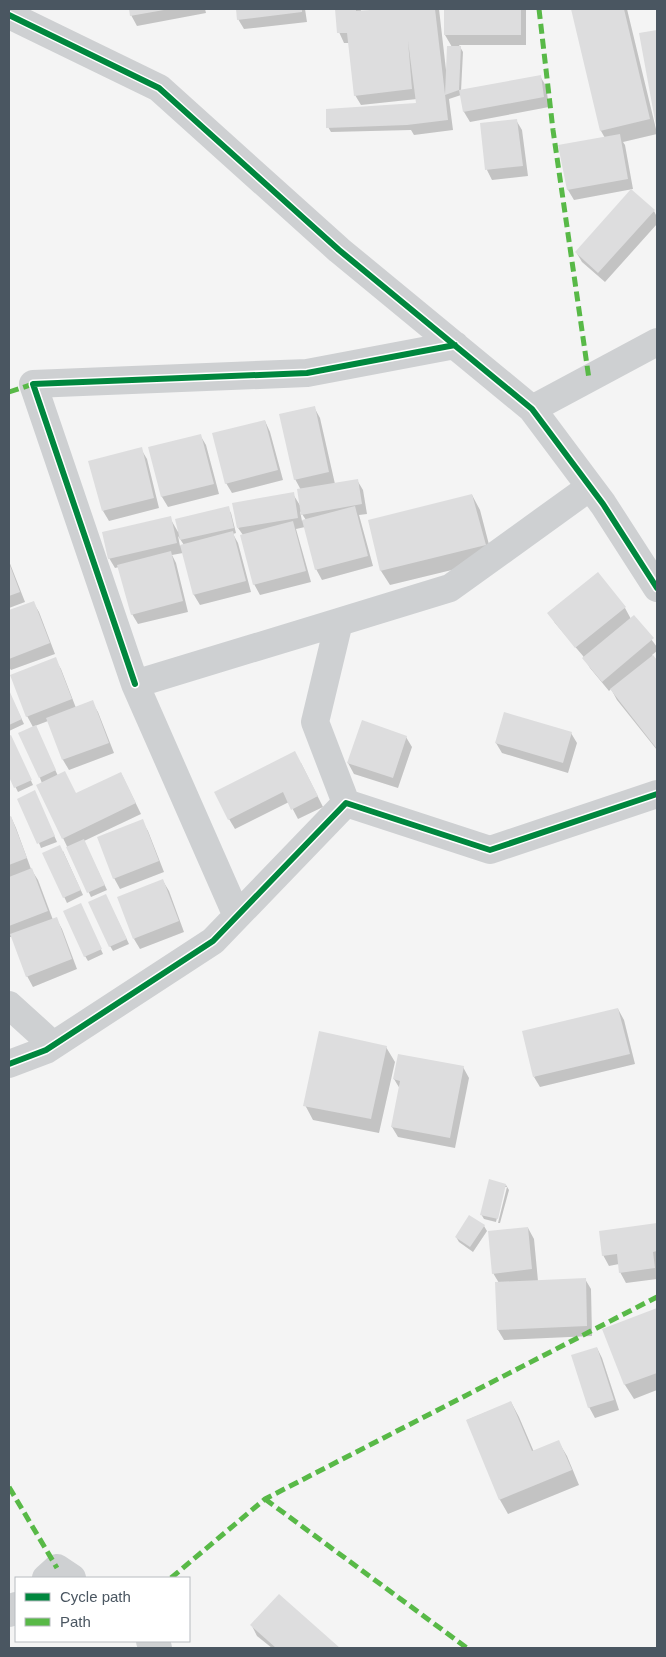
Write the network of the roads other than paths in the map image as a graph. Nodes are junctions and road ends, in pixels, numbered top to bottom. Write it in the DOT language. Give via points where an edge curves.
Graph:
graph roads {
  1 [pos="9,15"];
  2 [pos="657,342"];
  3 [pos="455,345"];
  4 [pos="532,410"];
  5 [pos="590,486"];
  6 [pos="657,588"];
  7 [pos="340,622"];
  8 [pos="135,684"];
  9 [pos="657,794"];
  10 [pos="346,803"];
  11 [pos="237,916"];
  12 [pos="9,1005"];
  13 [pos="53,1045"];
  14 [pos="9,1064"];
  15 [pos="47,1577"];
  16 [pos="70,1577"];
  1 -- 3 [label="street" via="159,88 339,250"];
  2 -- 4 [label="street"];
  3 -- 4 [label="street"];
  3 -- 8 [label="street" via="307,373 33,384"];
  4 -- 5 [label="street"];
  5 -- 6 [label="street"];
  5 -- 7 [label="street" via="450,588"];
  7 -- 8 [label="street"];
  7 -- 10 [label="street" via="315,722"];
  8 -- 11 [label="street"];
  9 -- 10 [label="street" via="490,850"];
  10 -- 11 [label="street"];
  11 -- 13 [label="street" via="213,940"];
  12 -- 13 [label="street"];
  13 -- 14 [label="street"];
  15 -- 16 [label="street" via="57,1568"];
}
